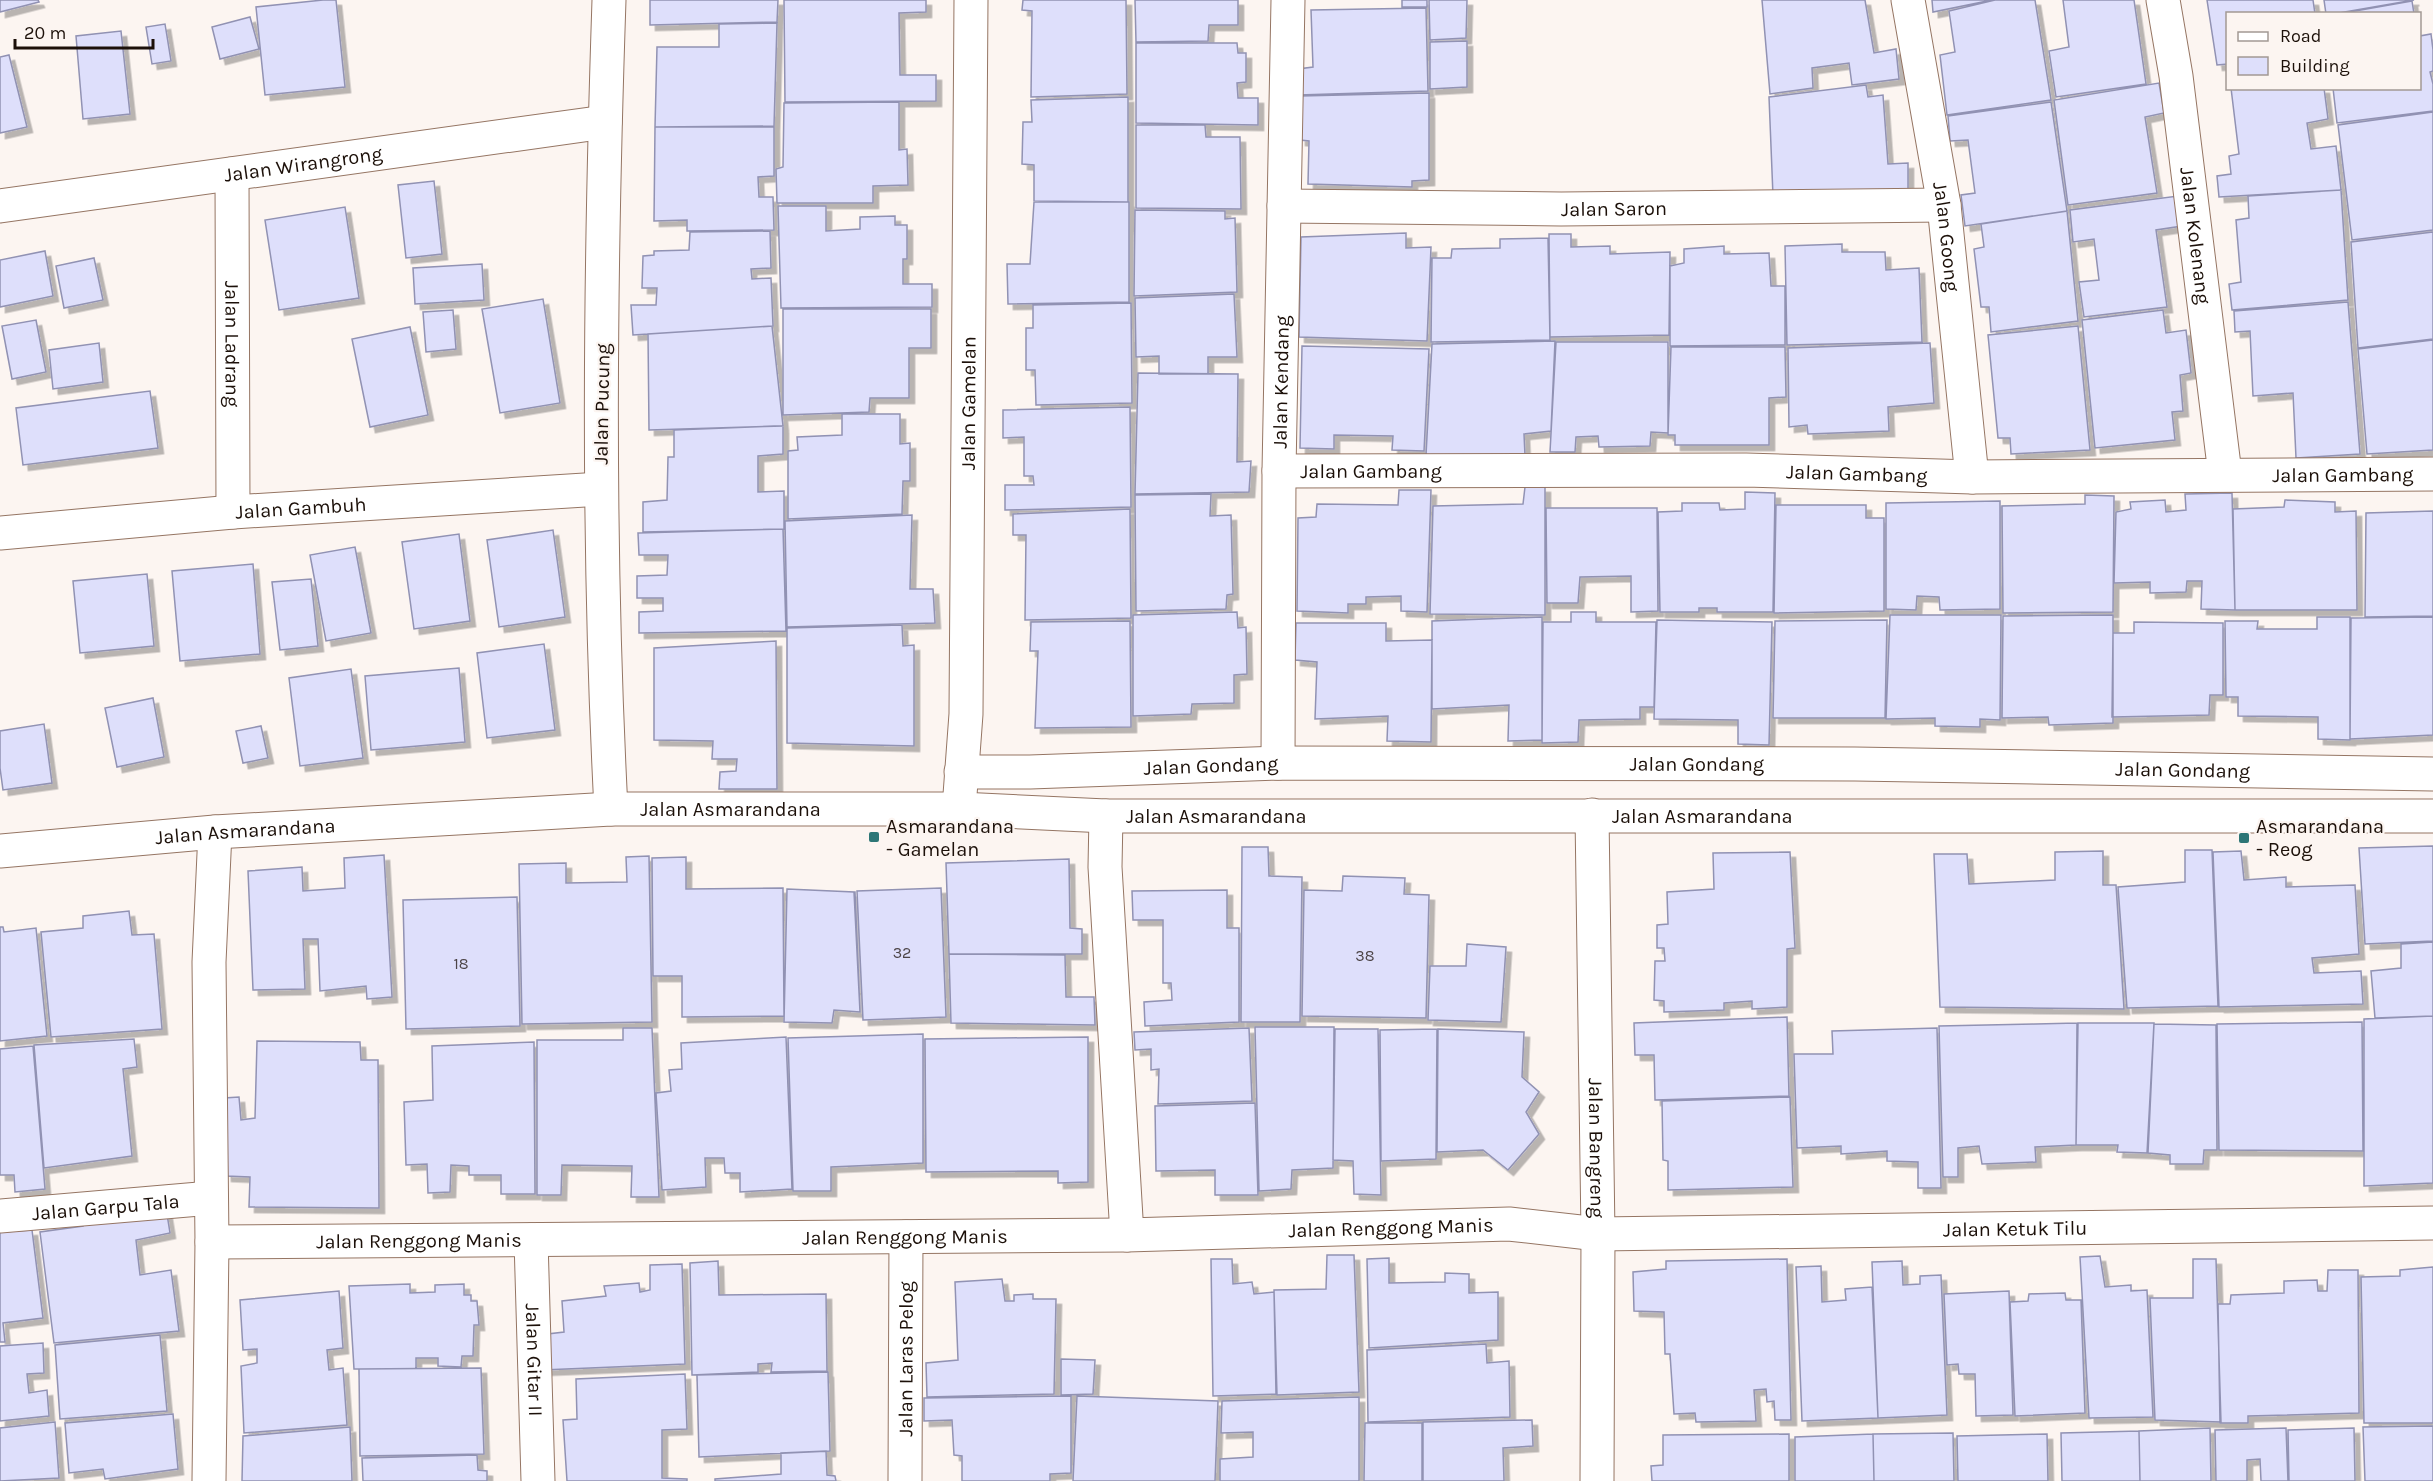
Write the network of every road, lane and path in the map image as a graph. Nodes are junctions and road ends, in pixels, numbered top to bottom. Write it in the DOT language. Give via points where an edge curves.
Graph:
graph roads {
  1 [pos="609,0"];
  2 [pos="971,0"];
  3 [pos="1288,0"];
  4 [pos="1908,0"];
  5 [pos="2163,0"];
  6 [pos="605,122"];
  7 [pos="232,174"];
  8 [pos="1944,205"];
  9 [pos="0,206"];
  10 [pos="1284,206"];
  11 [pos="1279,471"];
  12 [pos="2225,474"];
  13 [pos="2433,474"];
  14 [pos="1972,477"];
  15 [pos="601,489"];
  16 [pos="233,512"];
  17 [pos="0,533"];
  18 [pos="1278,763"];
  19 [pos="961,772"];
  20 [pos="2433,774"];
  21 [pos="611,808"];
  22 [pos="960,809"];
  23 [pos="1592,815"];
  24 [pos="1106,816"];
  25 [pos="2433,816"];
  26 [pos="215,832"];
  27 [pos="0,851"];
  28 [pos="212,1198"];
  29 [pos="0,1216"];
  30 [pos="2433,1223"];
  31 [pos="1598,1234"];
  32 [pos="1127,1235"];
  33 [pos="906,1237"];
  34 [pos="531,1240"];
  35 [pos="212,1242"];
  36 [pos="209,1481"];
  37 [pos="538,1481"];
  38 [pos="905,1481"];
  39 [pos="1597,1481"];
  1 -- 6 [label="street, Jalan Pucung"];
  2 -- 19 [label="street, Jalan Gamelan" via="966,702"];
  3 -- 10 [label="street, Jalan Kendang"];
  4 -- 8 [label="street, Jalan Goong"];
  5 -- 12 [label="street, Jalan Kolenang" via="2176,76"];
  6 -- 7 [label="street, Jalan Wirangrong"];
  6 -- 15 [label="street, Jalan Pucung"];
  7 -- 9 [label="street, Jalan Wirangrong"];
  7 -- 16 [label="street, Jalan Ladrang"];
  8 -- 10 [label="street, Jalan Saron" via="1561,209"];
  8 -- 14 [label="street, Jalan Goong"];
  10 -- 11 [label="street, Jalan Kendang"];
  11 -- 14 [label="street, Jalan Gambang" via="1746,470"];
  11 -- 18 [label="street, Jalan Kendang"];
  12 -- 13 [label="street, Jalan Gambang"];
  12 -- 14 [label="street, Jalan Gambang"];
  15 -- 16 [label="street, Jalan Gambuh"];
  15 -- 21 [label="street, Jalan Pucung"];
  16 -- 17 [label="street, Jalan Gambuh"];
  18 -- 19 [label="street, Jalan Gondang"];
  18 -- 20 [label="street, Jalan Gondang" via="1855,764"];
  19 -- 22 [label="street, Jalan Gamelan"];
  21 -- 22 [label="street, Jalan Asmarandana"];
  21 -- 26 [label="street, Jalan Asmarandana"];
  22 -- 24 [label="street, Jalan Asmarandana"];
  23 -- 24 [label="street, Jalan Asmarandana"];
  23 -- 25 [label="street, Jalan Asmarandana"];
  23 -- 31 [label="street, Jalan Bangreng"];
  24 -- 32 [label="street" via="1106,879"];
  26 -- 27 [label="street, Jalan Asmarandana"];
  26 -- 28 [label="street" via="209,962"];
  28 -- 29 [label="street, Jalan Garpu Tala"];
  28 -- 35 [label="street"];
  30 -- 31 [label="street, Jalan Ketuk Tilu"];
  31 -- 32 [label="street, Jalan Renggong Manis" via="1509,1224"];
  31 -- 39 [label="street, Jalan Bangreng"];
  32 -- 33 [label="street, Jalan Renggong Manis"];
  33 -- 34 [label="street, Jalan Renggong Manis"];
  33 -- 38 [label="street, Jalan Laras Pelog"];
  34 -- 35 [label="street, Jalan Renggong Manis"];
  34 -- 37 [label="street, Jalan Gitar II"];
  35 -- 36 [label="street"];
}
